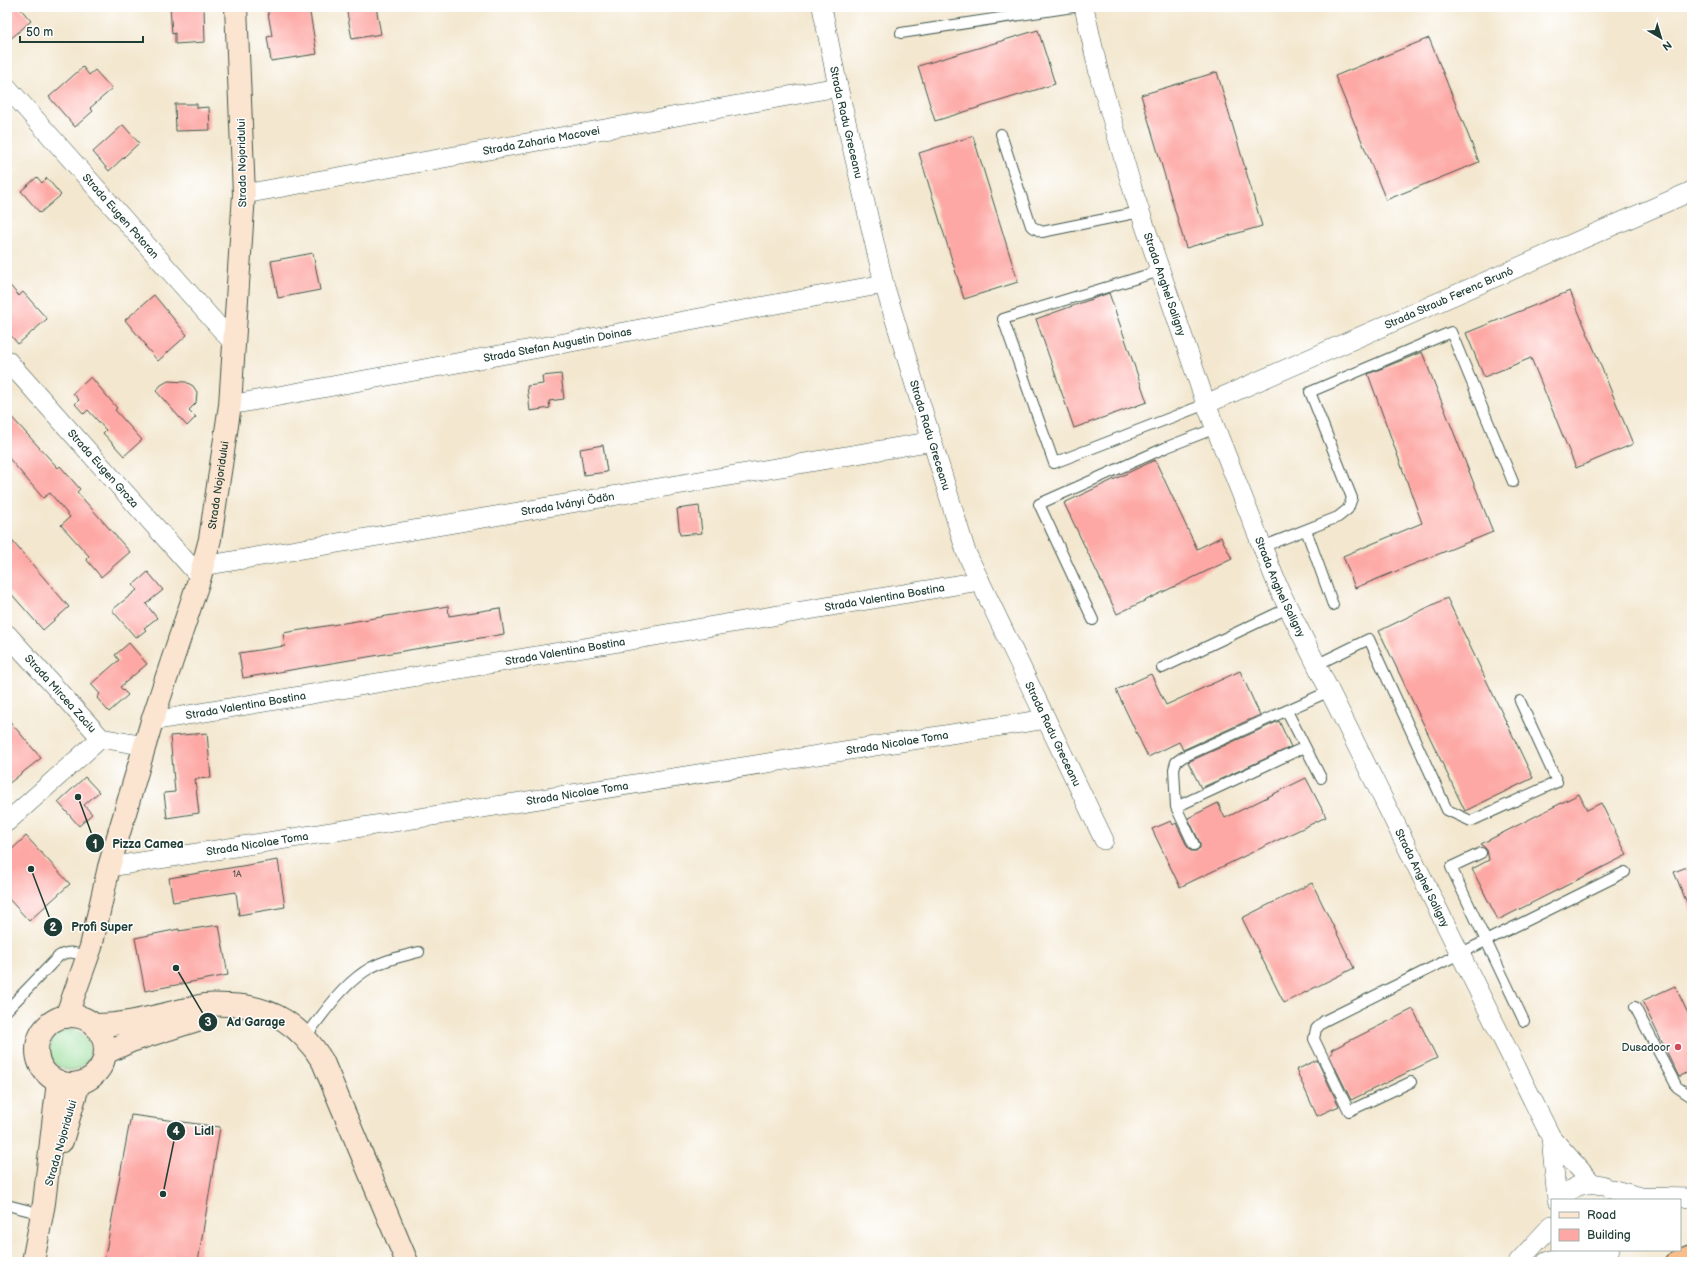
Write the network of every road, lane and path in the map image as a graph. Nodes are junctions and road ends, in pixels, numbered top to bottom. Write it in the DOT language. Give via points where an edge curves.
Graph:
graph roads {
  1 [pos="236,7"];
  2 [pos="822,7"];
  3 [pos="1074,7"];
  4 [pos="1084,7"];
  5 [pos="901,33"];
  6 [pos="7,86"];
  7 [pos="838,87"];
  8 [pos="1001,134"];
  9 [pos="1692,191"];
  10 [pos="244,194"];
  11 [pos="1140,212"];
  12 [pos="1160,271"];
  13 [pos="884,284"];
  14 [pos="235,345"];
  15 [pos="7,360"];
  16 [pos="1206,404"];
  17 [pos="230,405"];
  18 [pos="1216,428"];
  19 [pos="931,437"];
  20 [pos="1513,482"];
  21 [pos="1306,530"];
  22 [pos="1262,547"];
  23 [pos="202,571"];
  24 [pos="980,581"];
  25 [pos="1333,605"];
  26 [pos="1288,608"];
  27 [pos="1094,620"];
  28 [pos="7,634"];
  29 [pos="1316,665"];
  30 [pos="1162,668"];
  31 [pos="1330,691"];
  32 [pos="1520,701"];
  33 [pos="1287,711"];
  34 [pos="1046,719"];
  35 [pos="152,721"];
  36 [pos="101,738"];
  37 [pos="145,746"];
  38 [pos="1305,748"];
  39 [pos="1321,778"];
  40 [pos="1176,807"];
  41 [pos="7,822"];
  42 [pos="1104,840"];
  43 [pos="1194,845"];
  44 [pos="1481,853"];
  45 [pos="109,867"];
  46 [pos="1625,872"];
  47 [pos="1487,940"];
  48 [pos="89,952"];
  49 [pos="419,952"];
  50 [pos="1460,954"];
  51 [pos="228,1005"];
  52 [pos="1635,1007"];
  53 [pos="7,1010"];
  54 [pos="82,1021"];
  55 [pos="1524,1021"];
  56 [pos="306,1036"];
  57 [pos="105,1053"];
  58 [pos="68,1082"];
  59 [pos="1411,1082"];
  60 [pos="1692,1097"];
  61 [pos="1551,1137"];
  62 [pos="1592,1183"];
  63 [pos="1616,1194"];
  64 [pos="1692,1198"];
  65 [pos="1557,1199"];
  66 [pos="1561,1199"];
  67 [pos="7,1205"];
  68 [pos="1692,1206"];
  69 [pos="43,1209"];
  70 [pos="1681,1211"];
  71 [pos="1551,1226"];
  72 [pos="1573,1251"];
  73 [pos="1608,1251"];
  74 [pos="1692,1256"];
  75 [pos="33,1262"];
  76 [pos="407,1262"];
  77 [pos="1518,1262"];
  78 [pos="1546,1262"];
  79 [pos="1677,1262"];
  1 -- 10 [label="main road, Strada Nojoridului"];
  2 -- 7 [label="street, Strada Radu Greceanu"];
  3 -- 5 [label="lane"];
  4 -- 11 [label="street, Strada Anghel Saligny" via="1100,78"];
  6 -- 14 [label="street, Strada Eugen Potoran"];
  7 -- 10 [label="street, Strada Zaharia Macovei"];
  7 -- 13 [label="street, Strada Radu Greceanu"];
  8 -- 11 [label="lane" via="1031,226 1036,229 1042,232"];
  9 -- 16 [label="street, Strada Straub Ferenc Brunó"];
  10 -- 14 [label="main road, Strada Nojoridului"];
  11 -- 12 [label="street, Strada Anghel Saligny"];
  12 -- 16 [label="street, Strada Anghel Saligny"];
  12 -- 16 [label="lane" via="1003,320 1054,463"];
  13 -- 17 [label="street, Strada Stefan Augustin Doinas"];
  13 -- 19 [label="street, Strada Radu Greceanu"];
  14 -- 17 [label="main road, Strada Nojoridului"];
  15 -- 23 [label="street, Strada Eugen Groza"];
  16 -- 18 [label="street, Strada Anghel Saligny"];
  17 -- 23 [label="main road, Strada Nojoridului" via="210,539"];
  18 -- 22 [label="street, Strada Anghel Saligny"];
  18 -- 27 [label="lane" via="1039,504"];
  19 -- 23 [label="street, Strada Iványi Ödön" via="922,443"];
  19 -- 24 [label="street, Strada Radu Greceanu" via="966,552"];
  20 -- 21 [label="lane" via="1451,332 1310,392 1352,498 1348,509 1338,517"];
  21 -- 22 [label="lane"];
  21 -- 25 [label="lane"];
  22 -- 26 [label="street, Strada Anghel Saligny"];
  23 -- 35 [label="main road, Strada Nojoridului"];
  24 -- 34 [label="street, Strada Radu Greceanu"];
  24 -- 35 [label="street, Strada Valentina Bostina"];
  26 -- 29 [label="street, Strada Anghel Saligny"];
  26 -- 30 [label="lane"];
  28 -- 36 [label="street, Strada Mircea Zaciu"];
  29 -- 31 [label="street, Strada Anghel Saligny"];
  29 -- 32 [label="lane" via="1369,639 1447,810 1471,821 1557,782"];
  31 -- 33 [label="lane"];
  31 -- 50 [label="street, Strada Anghel Saligny"];
  33 -- 38 [label="lane"];
  33 -- 40 [label="lane" via="1176,762"];
  34 -- 42 [label="street, Strada Radu Greceanu"];
  34 -- 45 [label="street, Strada Nicolae Toma"];
  35 -- 37 [label="main road, Strada Nojoridului"];
  36 -- 37 [label="street, Strada Mircea Zaciu"];
  36 -- 41 [label="street"];
  37 -- 45 [label="main road, Strada Nojoridului"];
  38 -- 39 [label="lane"];
  38 -- 40 [label="lane"];
  40 -- 43 [label="lane"];
  44 -- 47 [label="lane" via="1451,867"];
  45 -- 48 [label="main road, Strada Nojoridului"];
  46 -- 47 [label="lane"];
  47 -- 50 [label="lane"];
  47 -- 55 [label="lane"];
  48 -- 53 [label="lane" via="67,952 59,956"];
  48 -- 54 [label="main road, Strada Nojoridului"];
  49 -- 56 [label="lane" via="373,966 358,976 342,991"];
  50 -- 59 [label="lane" via="1324,1021 1316,1029 1314,1038 1350,1111"];
  50 -- 61 [label="street, Strada Anghel Saligny"];
  51 -- 54 [label="main road" via="207,1004 127,1023"];
  51 -- 56 [label="main road" via="245,1005 272,1014"];
  51 -- 57 [label="main road" via="211,1016 131,1041"];
  52 -- 60 [label="lane" via="1677,1087"];
  54 -- 57 [label="main road" via="101,1034 105,1043"];
  54 -- 58 [label="main road" via="56,1020 47,1026 38,1046 42,1067 49,1075"];
  56 -- 76 [label="main road" via="331,1079"];
  57 -- 58 [label="main road" via="102,1063 88,1079"];
  58 -- 69 [label="main road, Strada Nojoridului"];
  61 -- 62 [label="street"];
  61 -- 65 [label="street"];
  62 -- 63 [label="street" via="1601,1184"];
  62 -- 66 [label="street" via="1579,1184"];
  63 -- 64 [label="street"];
  67 -- 69 [label="lane"];
  68 -- 70 [label="street"];
  69 -- 75 [label="main road, Strada Nojoridului"];
  71 -- 77 [label="street"];
  72 -- 73 [label="street" via="1586,1255 1598,1255"];
  72 -- 78 [label="street"];
  74 -- 79 [label="highway"];
}
